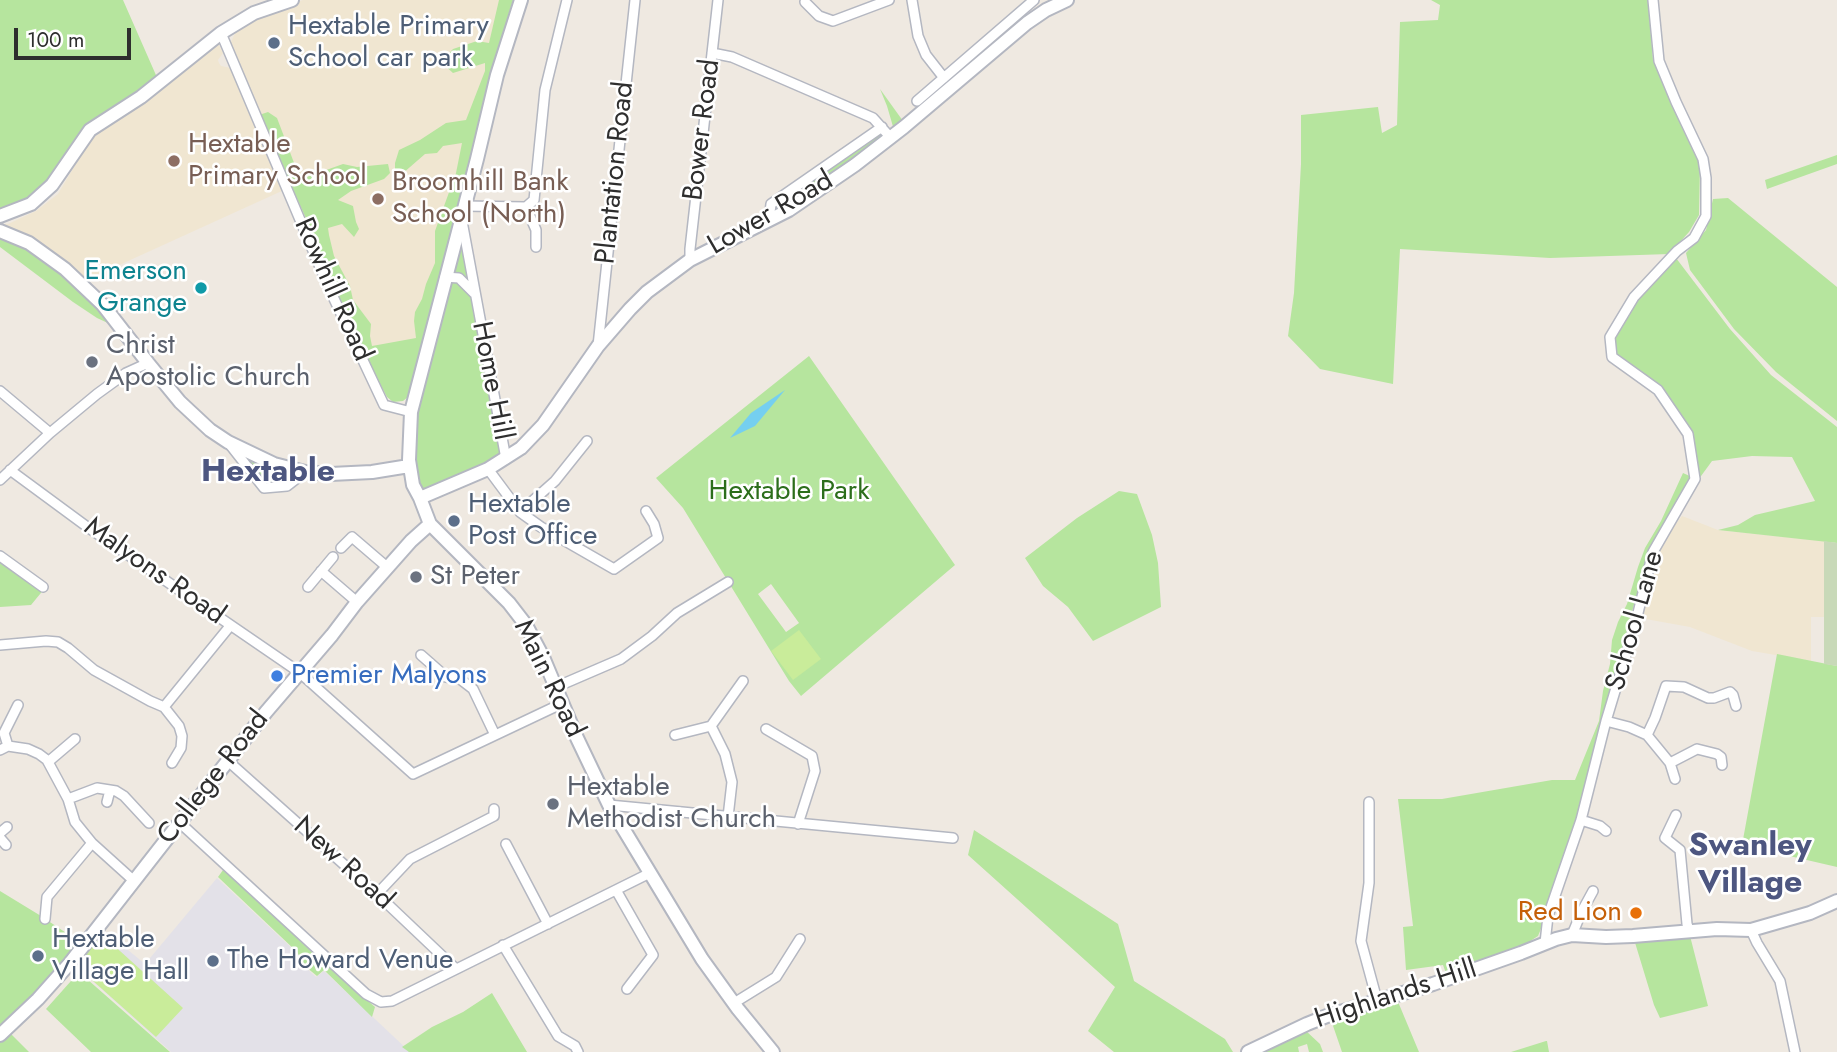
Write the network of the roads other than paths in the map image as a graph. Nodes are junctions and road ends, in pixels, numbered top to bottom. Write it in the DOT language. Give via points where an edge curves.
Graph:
graph roads {
  1 [pos="292,0"];
  2 [pos="521,0"];
  3 [pos="567,0"];
  4 [pos="635,0"];
  5 [pos="718,0"];
  6 [pos="889,0"];
  7 [pos="912,0"];
  8 [pos="1034,0"];
  9 [pos="1653,0"];
  10 [pos="1063,1"];
  11 [pos="803,2"];
  12 [pos="221,33"];
  13 [pos="712,53"];
  14 [pos="944,78"];
  15 [pos="917,101"];
  16 [pos="886,133"];
  17 [pos="526,207"];
  18 [pos="463,211"];
  19 [pos="0,216"];
  20 [pos="0,231"];
  21 [pos="536,247"];
  22 [pos="690,260"];
  23 [pos="445,277"];
  24 [pos="474,293"];
  25 [pos="597,346"];
  26 [pos="148,363"];
  27 [pos="0,391"];
  28 [pos="411,412"];
  29 [pos="50,433"];
  30 [pos="587,441"];
  31 [pos="228,442"];
  32 [pos="506,459"];
  33 [pos="410,466"];
  34 [pos="488,469"];
  35 [pos="305,472"];
  36 [pos="4,474"];
  37 [pos="421,498"];
  38 [pos="646,511"];
  39 [pos="520,512"];
  40 [pos="430,524"];
  41 [pos="341,548"];
  42 [pos="0,556"];
  43 [pos="333,557"];
  44 [pos="387,567"];
  45 [pos="321,571"];
  46 [pos="728,582"];
  47 [pos="43,587"];
  48 [pos="308,587"];
  49 [pos="356,602"];
  50 [pos="230,625"];
  51 [pos="0,645"];
  52 [pos="421,655"];
  53 [pos="299,672"];
  54 [pos="743,681"];
  55 [pos="556,687"];
  56 [pos="563,703"];
  57 [pos="18,705"];
  58 [pos="164,706"];
  59 [pos="1736,706"];
  60 [pos="1606,721"];
  61 [pos="711,726"];
  62 [pos="766,729"];
  63 [pos="675,735"];
  64 [pos="1647,735"];
  65 [pos="495,736"];
  66 [pos="75,739"];
  67 [pos="4,748"];
  68 [pos="228,761"];
  69 [pos="48,762"];
  70 [pos="172,763"];
  71 [pos="1670,764"];
  72 [pos="1722,765"];
  73 [pos="1675,779"];
  74 [pos="110,790"];
  75 [pos="68,799"];
  76 [pos="1369,802"];
  77 [pos="107,803"];
  78 [pos="609,805"];
  79 [pos="494,809"];
  80 [pos="1676,815"];
  81 [pos="728,817"];
  82 [pos="1581,820"];
  83 [pos="149,822"];
  84 [pos="179,822"];
  85 [pos="797,824"];
  86 [pos="1606,831"];
  87 [pos="953,838"];
  88 [pos="92,843"];
  89 [pos="506,844"];
  90 [pos="650,873"];
  91 [pos="133,880"];
  92 [pos="616,890"];
  93 [pos="1593,891"];
  94 [pos="377,894"];
  95 [pos="1837,901"];
  96 [pos="46,919"];
  97 [pos="548,924"];
  98 [pos="1751,930"];
  99 [pos="1690,932"];
  100 [pos="1572,935"];
  101 [pos="800,939"];
  102 [pos="1545,943"];
  103 [pos="503,945"];
  104 [pos="456,970"];
  105 [pos="627,989"];
  106 [pos="1377,1000"];
  107 [pos="734,1003"];
  108 [pos="0,1035"];
  109 [pos="772,1051"];
  110 [pos="578,1052"];
  111 [pos="1248,1052"];
  112 [pos="1794,1052"];
  1 -- 12 [label="street" via="254,13"];
  2 -- 18 [label="street"];
  3 -- 17 [label="street" via="545,90 534,200"];
  4 -- 25 [label="street, Plantation Road"];
  5 -- 13 [label="street, Bower Road"];
  6 -- 11 [label="street" via="833,20 819,16"];
  7 -- 14 [label="street" via="922,46"];
  8 -- 14 [label="street"];
  9 -- 60 [label="street, School Lane" via="1659,61 1703,159 1706,216 1694,238 1634,297 1609,337 1612,357 1658,390 1688,434 1695,479 1653,552"];
  10 -- 16 [label="street, Lower Road" via="1027,23 967,75"];
  12 -- 19 [label="street" via="90,131 52,185 31,204"];
  12 -- 28 [label="street, Rowhill Road" via="328,286 384,405"];
  13 -- 16 [label="street" via="732,57 873,118"];
  13 -- 22 [label="street, Bower Road"];
  14 -- 15 [label="street"];
  16 -- 22 [label="street, Lower Road" via="855,165 789,210"];
  17 -- 18 [label="street"];
  17 -- 21 [label="street" via="536,230"];
  18 -- 23 [label="street"];
  18 -- 24 [label="street, Home Hill"];
  20 -- 26 [label="street" via="29,243 65,270 103,305"];
  22 -- 25 [label="street, Lower Road" via="647,292"];
  23 -- 24 [label="street, Home Hill" via="459,278"];
  23 -- 28 [label="street"];
  24 -- 32 [label="street, Home Hill"];
  25 -- 32 [label="street, Lower Road" via="543,425"];
  26 -- 29 [label="street" via="125,373"];
  26 -- 31 [label="street" via="185,406"];
  27 -- 29 [label="street"];
  28 -- 33 [label="street"];
  29 -- 36 [label="street"];
  30 -- 39 [label="street" via="555,481"];
  31 -- 35 [label="street" via="274,464"];
  31 -- 35 [label="street" via="264,488 287,486"];
  32 -- 34 [label="street, Home Hill"];
  33 -- 35 [label="street" via="372,472"];
  33 -- 37 [label="street, Main Road"];
  34 -- 37 [label="street, Home Hill"];
  34 -- 39 [label="street"];
  36 -- 50 [label="street, Malyons Road"];
  37 -- 40 [label="street, Main Road"];
  38 -- 39 [label="street" via="658,538 614,569"];
  40 -- 44 [label="street, College Road"];
  40 -- 55 [label="street, Main Road" via="509,603 535,640"];
  41 -- 44 [label="street" via="352,537"];
  42 -- 47 [label="street"];
  43 -- 45 [label="street"];
  44 -- 49 [label="street, College Road"];
  45 -- 48 [label="street"];
  45 -- 49 [label="street"];
  46 -- 55 [label="street" via="677,613 621,659"];
  49 -- 53 [label="street, College Road"];
  50 -- 53 [label="street, Malyons Road"];
  50 -- 58 [label="street"];
  51 -- 58 [label="street" via="58,642 94,670"];
  52 -- 65 [label="street" via="446,677 460,679 473,689"];
  53 -- 65 [label="street, Malyons Road" via="414,775"];
  53 -- 68 [label="street, College Road"];
  54 -- 61 [label="street"];
  55 -- 56 [label="street, Main Road"];
  56 -- 65 [label="street"];
  56 -- 78 [label="street, Main Road"];
  57 -- 67 [label="street" via="4,733"];
  58 -- 70 [label="street" via="182,736"];
  59 -- 64 [label="street" via="1730,692 1708,698 1684,687 1666,686"];
  60 -- 64 [label="street"];
  60 -- 82 [label="street, School Lane"];
  61 -- 63 [label="street"];
  61 -- 81 [label="street" via="732,782"];
  62 -- 85 [label="street" via="812,756 815,771"];
  64 -- 71 [label="street"];
  66 -- 69 [label="street"];
  67 -- 69 [label="street" via="28,749"];
  68 -- 84 [label="street, College Road"];
  68 -- 94 [label="street, New Road"];
  69 -- 75 [label="street"];
  71 -- 72 [label="street" via="1697,748 1717,754"];
  71 -- 73 [label="street"];
  74 -- 75 [label="street" via="97,788"];
  74 -- 77 [label="street"];
  74 -- 83 [label="street" via="124,796"];
  75 -- 88 [label="street" via="75,822"];
  76 -- 106 [label="street" via="1369,883 1362,941"];
  78 -- 81 [label="street"];
  78 -- 90 [label="street, Main Road"];
  79 -- 94 [label="street" via="494,816 410,859"];
  80 -- 99 [label="street" via="1665,838 1680,850"];
  81 -- 85 [label="street"];
  82 -- 86 [label="street"];
  82 -- 102 [label="street, School Lane" via="1548,916"];
  84 -- 91 [label="street, College Road"];
  84 -- 104 [label="street" via="373,999 392,1001"];
  85 -- 87 [label="street"];
  88 -- 91 [label="street"];
  88 -- 96 [label="street" via="47,897"];
  89 -- 97 [label="street"];
  90 -- 92 [label="street"];
  90 -- 107 [label="street, Main Road"];
  91 -- 108 [label="street, College Road" via="55,981"];
  92 -- 97 [label="street"];
  92 -- 105 [label="street" via="653,955"];
  93 -- 100 [label="street"];
  94 -- 104 [label="street, New Road"];
  95 -- 98 [label="street, Highlands Hill"];
  97 -- 103 [label="street"];
  98 -- 99 [label="street, Highlands Hill"];
  98 -- 112 [label="street" via="1780,981"];
  99 -- 100 [label="street, Highlands Hill"];
  100 -- 102 [label="street, Highlands Hill"];
  101 -- 107 [label="street" via="776,977"];
  102 -- 106 [label="street, Highlands Hill"];
  103 -- 104 [label="street"];
  103 -- 110 [label="street" via="558,1036"];
  106 -- 111 [label="street, Highlands Hill" via="1307,1024"];
  107 -- 109 [label="street, Main Road"];
}
